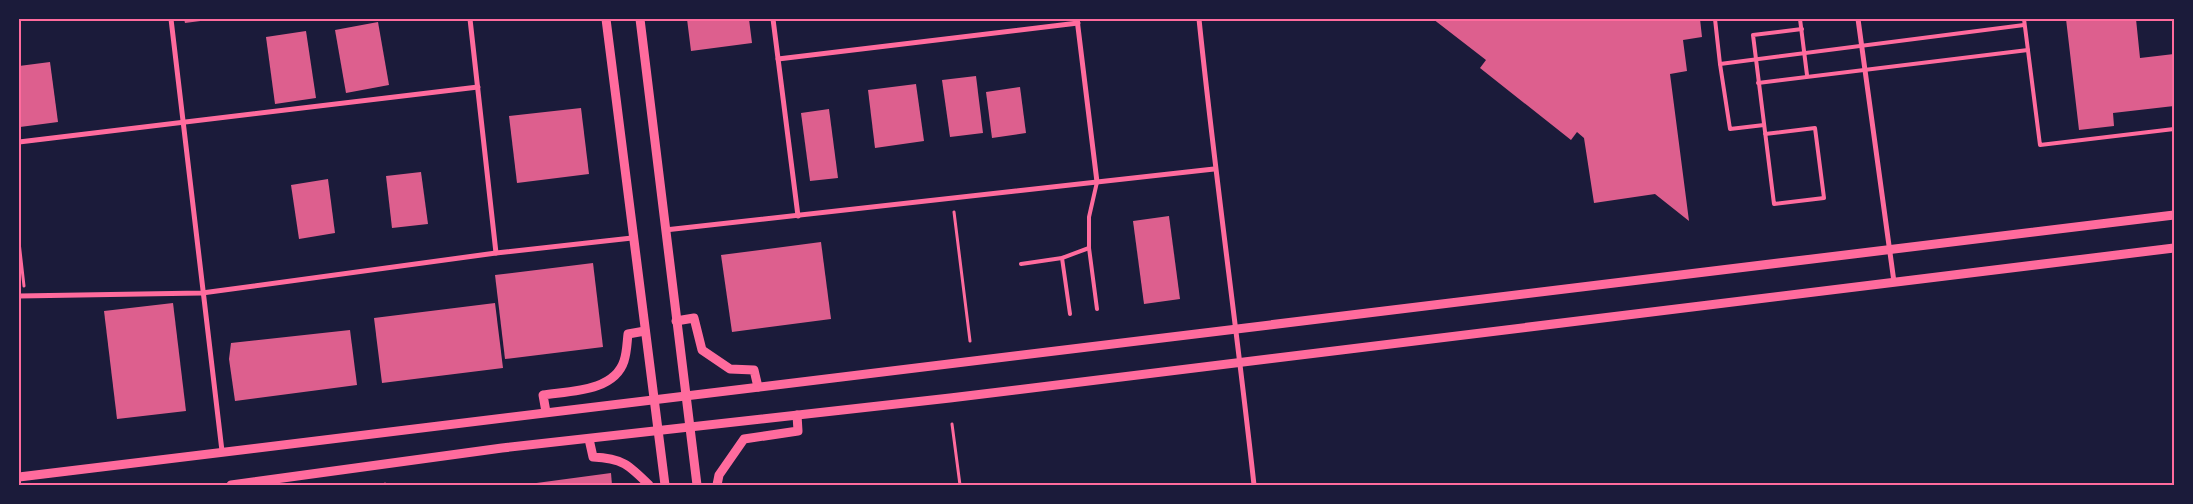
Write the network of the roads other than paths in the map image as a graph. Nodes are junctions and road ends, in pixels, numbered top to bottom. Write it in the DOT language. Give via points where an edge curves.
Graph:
graph roads {
  1 [pos="171,19"];
  2 [pos="470,19"];
  3 [pos="606,19"];
  4 [pos="640,19"];
  5 [pos="773,19"];
  6 [pos="1199,19"];
  7 [pos="1715,19"];
  8 [pos="1800,19"];
  9 [pos="1858,19"];
  10 [pos="2024,19"];
  11 [pos="1077,21"];
  12 [pos="2024,25"];
  13 [pos="1802,29"];
  14 [pos="1860,45"];
  15 [pos="2028,50"];
  16 [pos="1804,54"];
  17 [pos="778,59"];
  18 [pos="1756,60"];
  19 [pos="1720,64"];
  20 [pos="1864,69"];
  21 [pos="1807,76"];
  22 [pos="1758,83"];
  23 [pos="478,87"];
  24 [pos="184,123"];
  25 [pos="1764,125"];
  26 [pos="2174,129"];
  27 [pos="1765,134"];
  28 [pos="19,142"];
  29 [pos="1214,168"];
  30 [pos="1097,182"];
  31 [pos="2174,215"];
  32 [pos="798,216"];
  33 [pos="665,230"];
  34 [pos="632,238"];
  35 [pos="1089,248"];
  36 [pos="2174,248"];
  37 [pos="1889,249"];
  38 [pos="496,253"];
  39 [pos="1062,258"];
  40 [pos="1021,264"];
  41 [pos="1894,282"];
  42 [pos="202,292"];
  43 [pos="19,296"];
  44 [pos="1097,309"];
  45 [pos="1070,314"];
  46 [pos="676,321"];
  47 [pos="1237,329"];
  48 [pos="645,331"];
  49 [pos="1241,362"];
  50 [pos="758,387"];
  51 [pos="685,396"];
  52 [pos="654,400"];
  53 [pos="546,412"];
  54 [pos="797,415"];
  55 [pos="689,428"];
  56 [pos="659,432"];
  57 [pos="589,439"];
  58 [pos="222,451"];
  59 [pos="19,477"];
  60 [pos="231,485"];
  61 [pos="650,485"];
  62 [pos="666,485"];
  63 [pos="696,485"];
  64 [pos="717,485"];
  65 [pos="1254,485"];
  1 -- 24 [label="street"];
  2 -- 23 [label="street"];
  3 -- 34 [label="street"];
  4 -- 33 [label="street"];
  5 -- 17 [label="street"];
  6 -- 29 [label="street"];
  7 -- 19 [label="lane"];
  8 -- 13 [label="lane"];
  9 -- 14 [label="street"];
  10 -- 12 [label="lane"];
  11 -- 17 [label="street"];
  11 -- 30 [label="street"];
  12 -- 14 [label="lane"];
  12 -- 15 [label="lane"];
  13 -- 16 [label="lane"];
  13 -- 18 [label="lane" via="1753,35"];
  14 -- 16 [label="lane"];
  14 -- 20 [label="street"];
  15 -- 20 [label="lane"];
  15 -- 26 [label="lane" via="2040,145"];
  16 -- 18 [label="lane"];
  16 -- 21 [label="lane"];
  17 -- 32 [label="street"];
  18 -- 19 [label="lane"];
  18 -- 22 [label="lane"];
  19 -- 25 [label="lane" via="1730,129"];
  20 -- 21 [label="lane"];
  20 -- 37 [label="street"];
  21 -- 22 [label="lane"];
  22 -- 25 [label="lane"];
  23 -- 24 [label="street"];
  23 -- 38 [label="street"];
  24 -- 28 [label="street"];
  24 -- 42 [label="street"];
  25 -- 27 [label="lane"];
  27 -- 27 [label="lane" via="1774,204 1824,198 1815,128"];
  29 -- 30 [label="street"];
  29 -- 47 [label="street"];
  30 -- 32 [label="street"];
  30 -- 35 [label="lane" via="1088,216"];
  31 -- 37 [label="street"];
  32 -- 33 [label="street"];
  33 -- 46 [label="street"];
  34 -- 38 [label="street"];
  34 -- 48 [label="street"];
  35 -- 39 [label="lane"];
  35 -- 44 [label="lane"];
  36 -- 41 [label="street"];
  37 -- 41 [label="street"];
  37 -- 47 [label="street"];
  38 -- 42 [label="street"];
  39 -- 40 [label="lane"];
  39 -- 45 [label="lane"];
  41 -- 49 [label="street"];
  42 -- 43 [label="street"];
  42 -- 58 [label="street"];
  46 -- 50 [label="street" via="694,318 702,350 730,369 754,370"];
  46 -- 51 [label="street"];
  47 -- 49 [label="street"];
  47 -- 50 [label="street"];
  48 -- 52 [label="street"];
  48 -- 53 [label="street" via="628,334 624,362 609,380 593,387 543,395"];
  49 -- 54 [label="street"];
  49 -- 65 [label="street"];
  50 -- 51 [label="street"];
  51 -- 52 [label="street"];
  51 -- 55 [label="street"];
  52 -- 53 [label="street"];
  52 -- 56 [label="street"];
  53 -- 58 [label="street"];
  54 -- 55 [label="street"];
  54 -- 64 [label="street" via="798,431 744,439 718,475"];
  55 -- 56 [label="street"];
  55 -- 63 [label="street"];
  56 -- 57 [label="street"];
  56 -- 62 [label="street"];
  57 -- 60 [label="street"];
  57 -- 61 [label="street" via="593,457 613,458 632,468"];
  58 -- 59 [label="street"];
}
